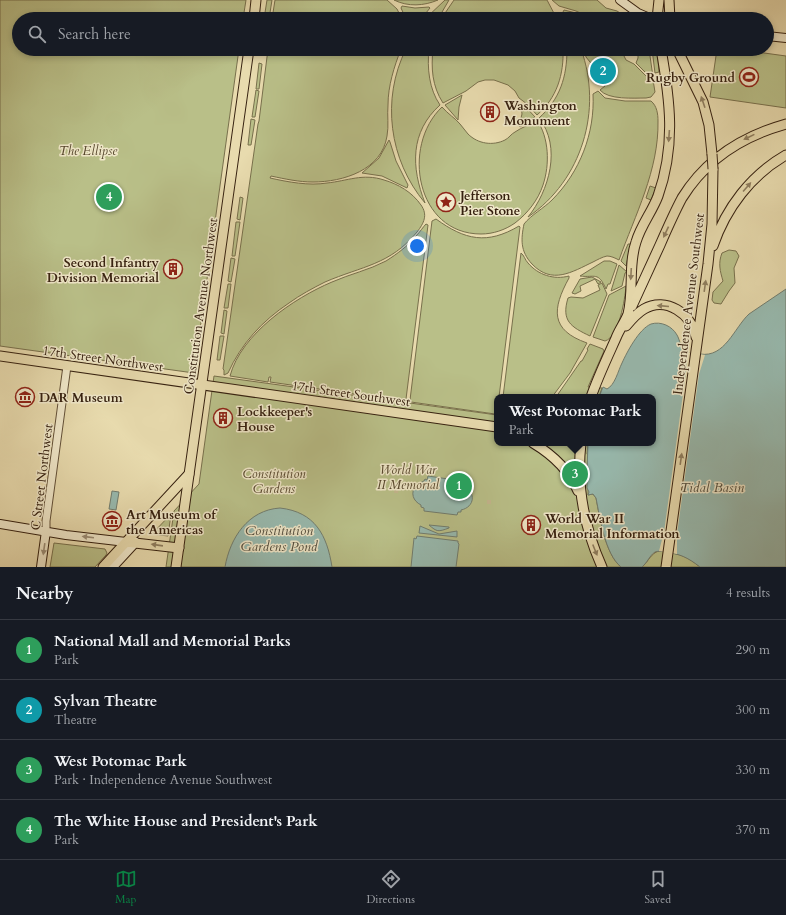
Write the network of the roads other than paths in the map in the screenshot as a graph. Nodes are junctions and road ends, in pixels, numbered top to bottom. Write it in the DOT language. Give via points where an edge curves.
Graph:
graph roads {
  1 [pos="256,0"];
  2 [pos="620,0"];
  3 [pos="659,0"];
  4 [pos="668,0"];
  5 [pos="255,12"];
  6 [pos="637,12"];
  7 [pos="658,12"];
  8 [pos="669,12"];
  9 [pos="774,37"];
  10 [pos="786,38"];
  11 [pos="248,56"];
  12 [pos="662,56"];
  13 [pos="680,56"];
  14 [pos="786,124"];
  15 [pos="786,155"];
  16 [pos="708,264"];
  17 [pos="628,314"];
  18 [pos="616,338"];
  19 [pos="697,340"];
  20 [pos="0,356"];
  21 [pos="67,366"];
  22 [pos="596,381"];
  23 [pos="202,385"];
  24 [pos="587,394"];
  25 [pos="592,394"];
  26 [pos="494,427"];
  27 [pos="538,446"];
  28 [pos="546,446"];
  29 [pos="581,446"];
  30 [pos="551,455"];
  31 [pos="189,474"];
  32 [pos="582,500"];
  33 [pos="0,524"];
  34 [pos="46,531"];
  35 [pos="131,542"];
  36 [pos="179,548"];
  37 [pos="665,566"];
  38 [pos="41,567"];
  39 [pos="103,567"];
  40 [pos="113,567"];
  41 [pos="176,567"];
  42 [pos="602,567"];
  1 -- 5 [label="main road"];
  2 -- 6 [label="main road"];
  3 -- 7 [label="main road"];
  4 -- 8 [label="main road"];
  9 -- 10 [label="main road"];
  11 -- 23 [label="main road, Constitution Avenue Northwest"];
  12 -- 17 [label="main road, one-way" via="670,104 669,145 658,196 636,242"];
  16 -- 13 [label="main road, Independence Avenue Southwest, one-way, bridge" via="713,169 709,125 703,102"];
  14 -- 17 [label="main road, one-way" via="757,133 731,147 692,183 677,208"];
  16 -- 15 [label="main road, one-way" via="719,231 737,199 758,176"];
  19 -- 16 [label="main road, Independence Avenue Southwest, one-way"];
  17 -- 18 [label="main road"];
  19 -- 18 [label="main road, one-way" via="695,329 688,317 664,305 649,307 639,312"];
  18 -- 22 [label="main road"];
  37 -- 19 [label="main road, Independence Avenue Southwest, one-way"];
  20 -- 21 [label="main road, 17th Street Northwest"];
  21 -- 23 [label="main road, 17th Street Northwest"];
  21 -- 34 [label="street, C Street Northwest"];
  22 -- 24 [label="main road"];
  22 -- 25 [label="main road"];
  23 -- 26 [label="main road, 17th Street Southwest"];
  23 -- 31 [label="main road, Constitution Avenue Northwest"];
  27 -- 30 [label="main road"];
  28 -- 30 [label="main road"];
  29 -- 32 [label="main road"];
  30 -- 32 [label="main road" via="569,474"];
  31 -- 35 [label="main road"];
  31 -- 36 [label="main road, Constitution Avenue Northwest"];
  32 -- 42 [label="main road, one-way" via="588,532"];
  33 -- 34 [label="main road"];
  35 -- 34 [label="main road, one-way"];
  34 -- 38 [label="main road, C Street Northwest, one-way"];
  36 -- 35 [label="main road, one-way"];
  35 -- 39 [label="main road"];
  35 -- 40 [label="main road"];
  36 -- 41 [label="main road, Constitution Avenue Northwest"];
}
